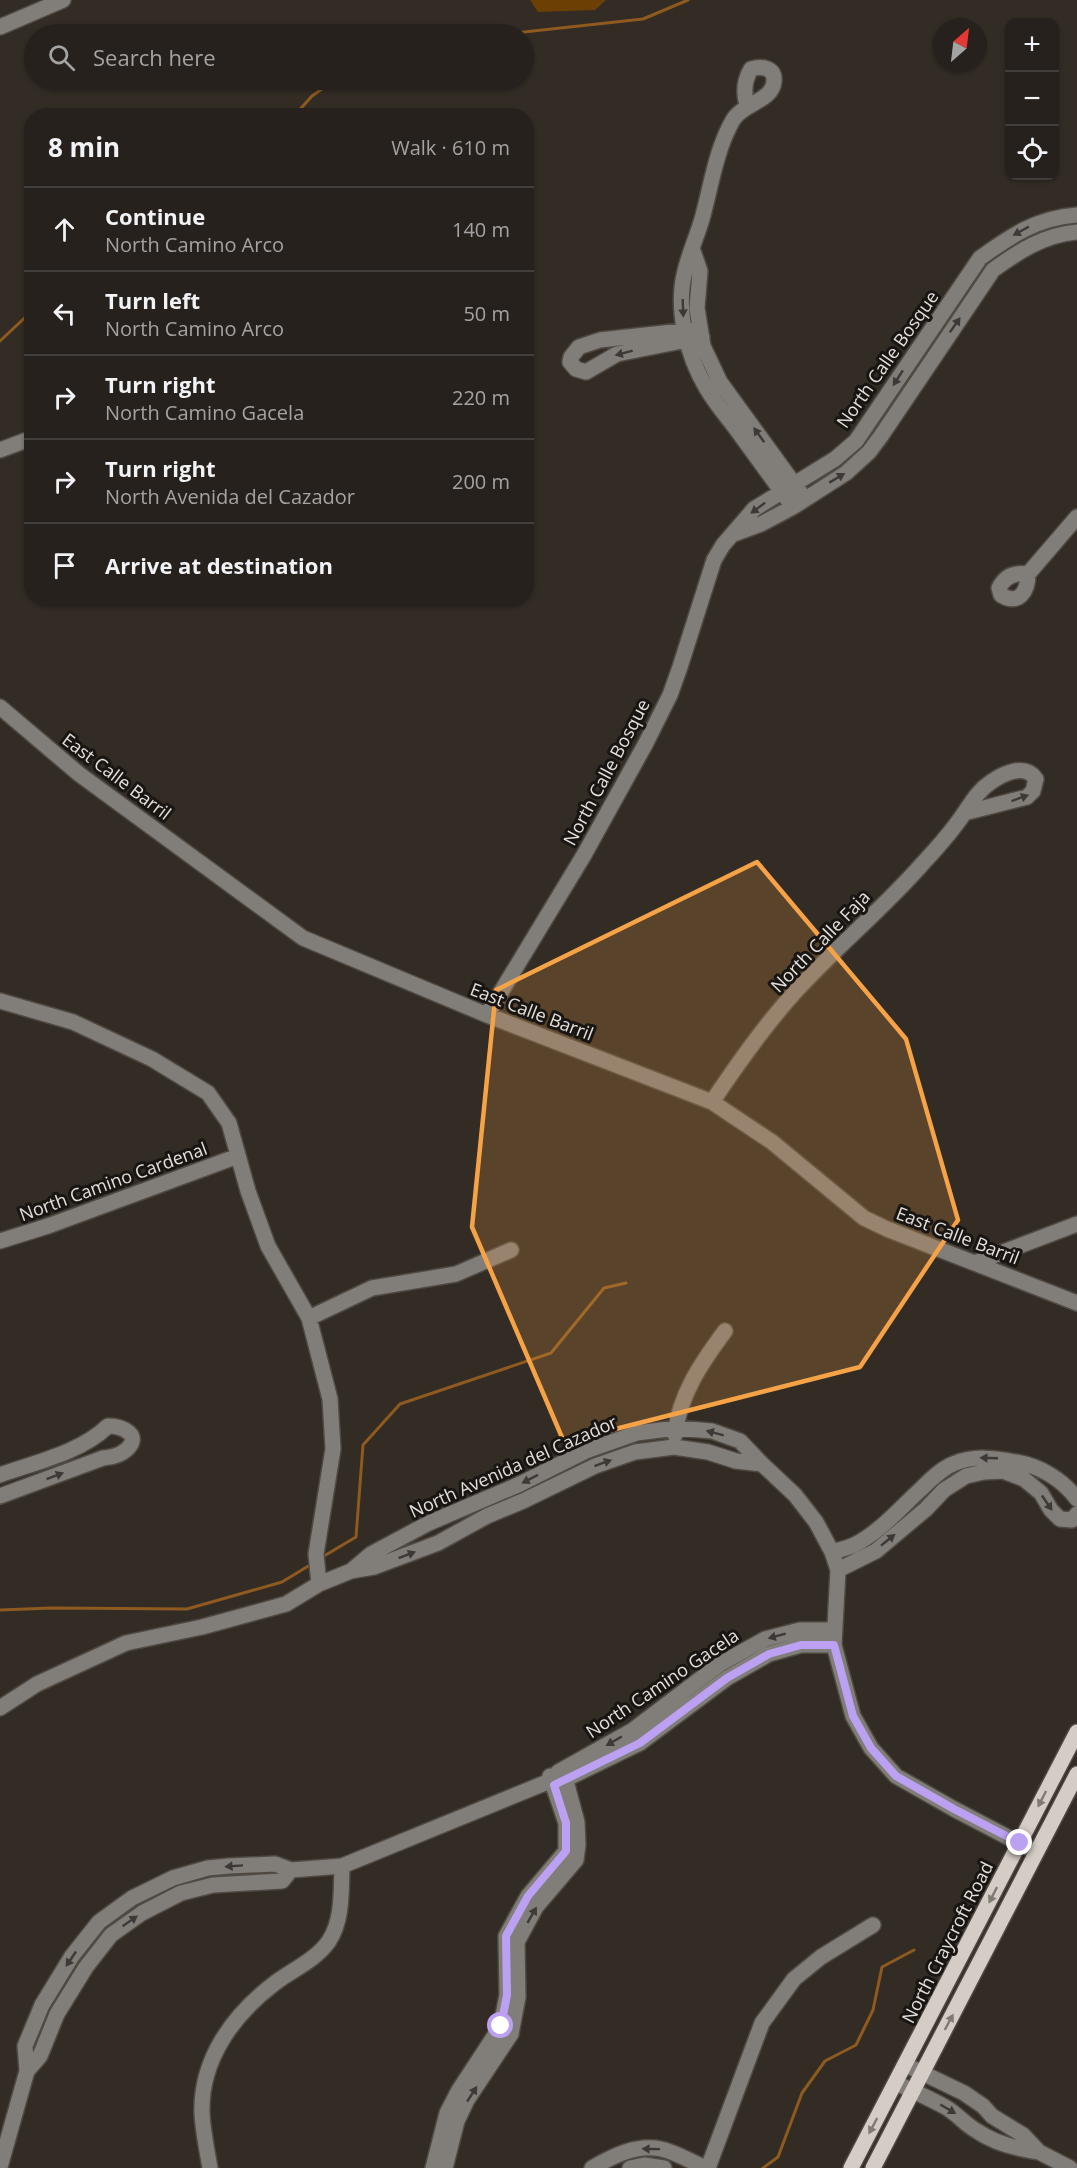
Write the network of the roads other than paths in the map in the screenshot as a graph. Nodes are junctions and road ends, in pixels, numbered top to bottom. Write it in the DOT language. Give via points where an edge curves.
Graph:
graph roads {
  1 [pos="63,0"];
  2 [pos="0,27"];
  3 [pos="747,105"];
  4 [pos="1077,215"];
  5 [pos="1077,232"];
  6 [pos="694,334"];
  7 [pos="24,441"];
  8 [pos="0,450"];
  9 [pos="788,488"];
  10 [pos="799,503"];
  11 [pos="1077,517"];
  12 [pos="731,536"];
  13 [pos="1028,574"];
  14 [pos="0,707"];
  15 [pos="964,813"];
  16 [pos="0,1001"];
  17 [pos="487,1015"];
  18 [pos="712,1101"];
  19 [pos="238,1156"];
  20 [pos="1077,1224"];
  21 [pos="0,1241"];
  22 [pos="512,1250"];
  23 [pos="977,1262"];
  24 [pos="1077,1303"];
  25 [pos="309,1318"];
  26 [pos="725,1331"];
  27 [pos="676,1428"];
  28 [pos="674,1447"];
  29 [pos="762,1464"];
  30 [pos="0,1475"];
  31 [pos="0,1496"];
  32 [pos="1077,1499"];
  33 [pos="1077,1514"];
  34 [pos="832,1552"];
  35 [pos="838,1570"];
  36 [pos="351,1571"];
  37 [pos="319,1584"];
  38 [pos="835,1638"];
  39 [pos="0,1708"];
  40 [pos="1077,1732"];
  41 [pos="1077,1774"];
  42 [pos="556,1779"];
  43 [pos="1020,1843"];
  44 [pos="1036,1852"];
  45 [pos="342,1866"];
  46 [pos="873,1925"];
  47 [pos="906,2065"];
  48 [pos="922,2073"];
  49 [pos="896,2083"];
  50 [pos="912,2091"];
  51 [pos="1039,2152"];
  52 [pos="0,2167"];
  53 [pos="210,2168"];
  54 [pos="433,2168"];
  55 [pos="445,2168"];
  56 [pos="592,2168"];
  57 [pos="630,2168"];
  58 [pos="664,2168"];
  59 [pos="707,2168"];
  60 [pos="851,2168"];
  61 [pos="873,2168"];
  62 [pos="1070,2168"];
  1 -- 2 [label="street"];
  3 -- 6 [label="street" via="723,138 693,251 700,271"];
  4 -- 9 [label="street, North Calle Bosque, one-way" via="1037,222 980,258 856,441"];
  10 -- 5 [label="street, North Calle Bosque, one-way" via="846,473 869,452 993,270 1043,238"];
  6 -- 6 [label="street, one-way" via="617,354 586,372 570,362 579,347 600,340"];
  6 -- 9 [label="street"];
  7 -- 8 [label="street"];
  9 -- 10 [label="street"];
  9 -- 12 [label="street, North Calle Bosque, one-way" via="754,509"];
  10 -- 12 [label="street, North Calle Bosque"];
  11 -- 13 [label="street"];
  12 -- 17 [label="street, North Calle Bosque" via="714,560 670,695 646,743"];
  14 -- 17 [label="street, East Calle Barril" via="79,774 303,938"];
  15 -- 18 [label="street, North Calle Faja" via="924,862 795,992 753,1041"];
  16 -- 19 [label="street" via="73,1022 152,1059 208,1093 229,1123"];
  17 -- 18 [label="street, East Calle Barril"];
  18 -- 23 [label="street, East Calle Barril" via="772,1142 864,1218"];
  19 -- 21 [label="street, North Camino Cardenal"];
  19 -- 25 [label="street" via="268,1246"];
  20 -- 23 [label="street"];
  22 -- 25 [label="street" via="456,1274 372,1288"];
  23 -- 24 [label="street, East Calle Barril"];
  25 -- 37 [label="street" via="330,1399 333,1449 316,1554"];
  26 -- 27 [label="street" via="685,1395"];
  27 -- 28 [label="street"];
  29 -- 27 [label="street, North Avenida del Cazador, one-way" via="740,1441 712,1431"];
  27 -- 36 [label="street, North Avenida del Cazador, one-way" via="636,1433 586,1451 429,1523 371,1554"];
  28 -- 29 [label="street, North Avenida del Cazador"];
  36 -- 28 [label="street, North Avenida del Cazador, one-way" via="374,1567 438,1543 595,1466 635,1452"];
  29 -- 34 [label="street, North Avenida del Cazador" via="795,1495"];
  31 -- 30 [label="street, one-way" via="117,1456 127,1449 131,1435 117,1426 108,1426 96,1438"];
  32 -- 34 [label="street, one-way" via="1070,1489 1030,1464 976,1458 952,1464 877,1529 854,1545"];
  35 -- 33 [label="street, one-way" via="876,1551 944,1490 966,1476 1003,1471 1024,1479 1041,1493 1060,1519 1072,1520"];
  34 -- 35 [label="street, North Avenida del Cazador"];
  35 -- 38 [label="street, North Avenida del Cazador"];
  36 -- 37 [label="street, North Avenida del Cazador"];
  37 -- 39 [label="street, North Avenida del Cazador" via="286,1604 126,1643 37,1684"];
  38 -- 42 [label="street, North Camino Gacela" via="800,1630 765,1640 720,1664 691,1696"];
  38 -- 43 [label="street, North Avenida del Cazador" via="853,1716 871,1748 896,1776"];
  40 -- 43 [label="main road, North Craycroft Road, one-way"];
  41 -- 44 [label="main road"];
  42 -- 45 [label="street, North Camino Gacela"];
  42 -- 54 [label="street" via="566,1823 566,1851 528,1896 506,1936 507,1995 501,2026 447,2113"];
  55 -- 42 [label="street, one-way" via="457,2121 511,2034 518,1997 517,1942 536,1907 576,1860 578,1822"];
  43 -- 44 [label="street, North Avenida del Cazador"];
  43 -- 47 [label="main road, North Craycroft Road, one-way"];
  48 -- 44 [label="main road, one-way"];
  45 -- 52 [label="street, North Camino Gacela" via="291,1870 275,1864 208,1868 173,1878 132,1898 99,1922 72,1956 42,2005 25,2046 27,2070"];
  45 -- 53 [label="street" via="338,1917 329,1941 244,2008 211,2062 202,2112"];
  46 -- 59 [label="street" via="794,1979 762,2024"];
  47 -- 48 [label="street"];
  47 -- 49 [label="main road, North Craycroft Road"];
  48 -- 50 [label="main road"];
  48 -- 51 [label="street" via="964,2093 1023,2135"];
  49 -- 50 [label="street"];
  49 -- 60 [label="main road, North Craycroft Road, one-way"];
  50 -- 51 [label="street, one-way" via="947,2108 975,2131 1002,2144"];
  50 -- 61 [label="main road"];
  51 -- 62 [label="street"];
  59 -- 56 [label="street, one-way" via="661,2149 642,2148 618,2154"];
  57 -- 58 [label="street"];
}
